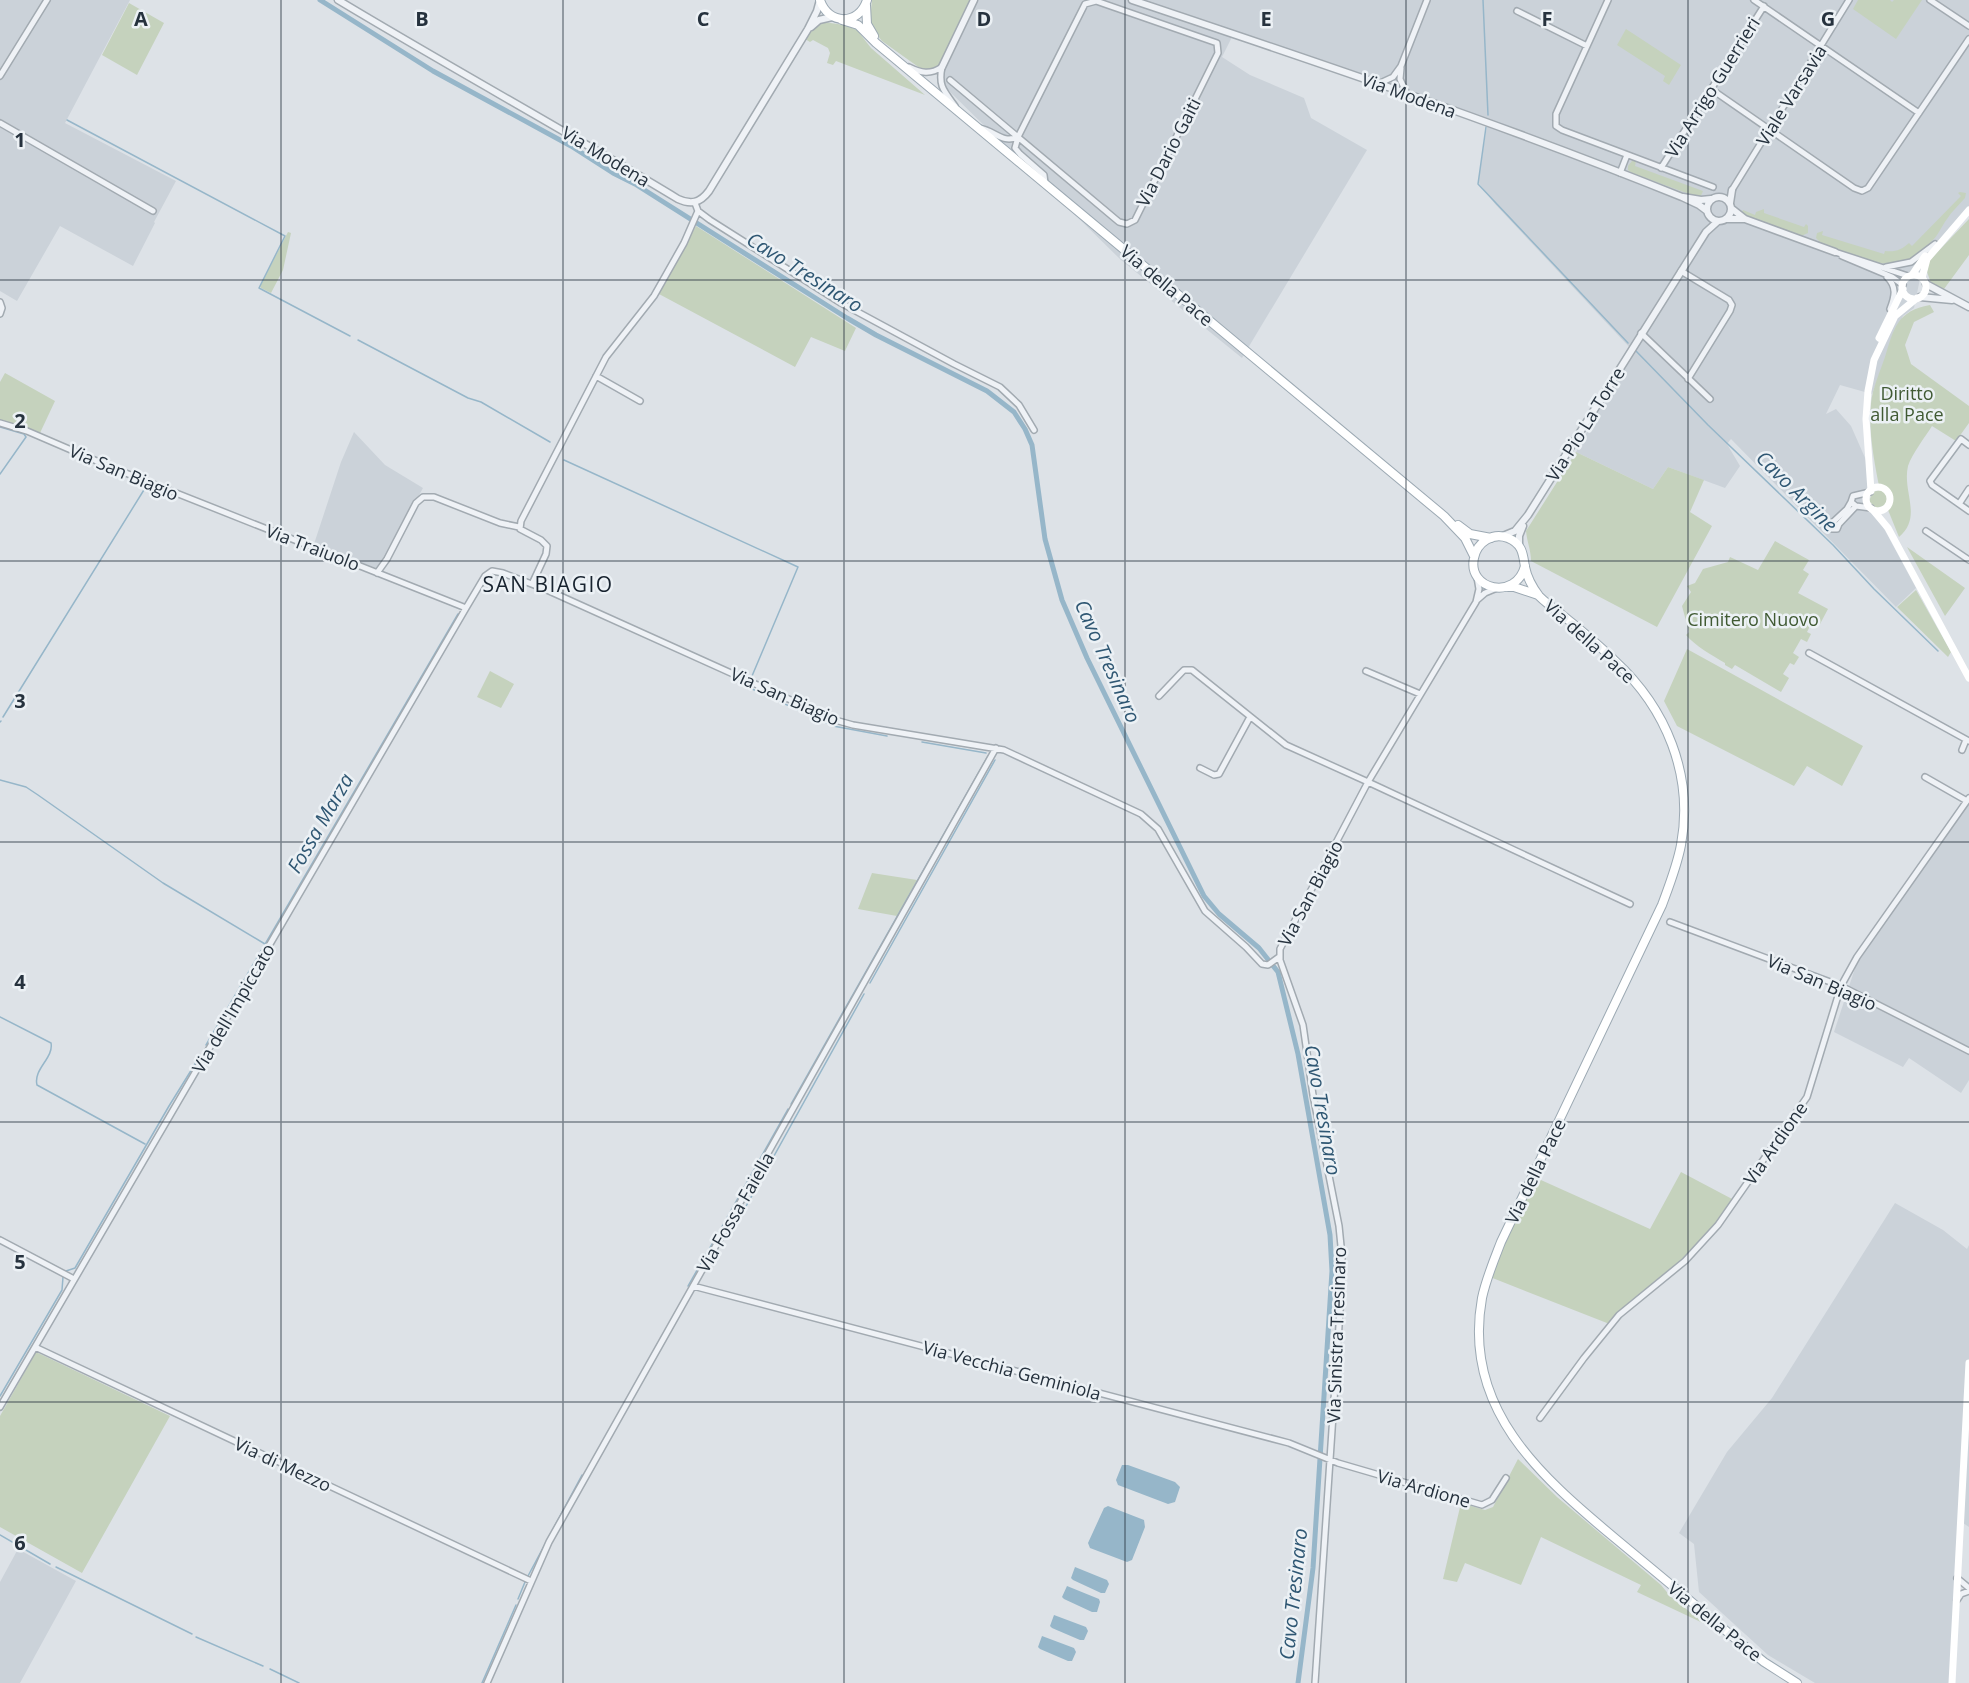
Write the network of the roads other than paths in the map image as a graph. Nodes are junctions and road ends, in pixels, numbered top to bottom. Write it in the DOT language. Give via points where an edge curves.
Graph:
graph roads {
  1 [pos="46,0"];
  2 [pos="338,0"];
  3 [pos="820,0"];
  4 [pos="974,0"];
  5 [pos="1132,0"];
  6 [pos="1427,0"];
  7 [pos="1608,0"];
  8 [pos="1849,0"];
  9 [pos="1930,0"];
  10 [pos="866,2"];
  11 [pos="1760,2"];
  12 [pos="1159,9"];
  13 [pos="1517,11"];
  14 [pos="832,17"];
  15 [pos="842,20"];
  16 [pos="1155,21"];
  17 [pos="1969,26"];
  18 [pos="808,29"];
  19 [pos="1969,39"];
  20 [pos="1587,46"];
  21 [pos="1822,46"];
  22 [pos="890,55"];
  23 [pos="900,63"];
  24 [pos="1401,66"];
  25 [pos="942,67"];
  26 [pos="0,76"];
  27 [pos="1393,77"];
  28 [pos="1400,79"];
  29 [pos="950,80"];
  30 [pos="1378,84"];
  31 [pos="1392,89"];
  32 [pos="1711,89"];
  33 [pos="1407,94"];
  34 [pos="1919,113"];
  35 [pos="962,114"];
  36 [pos="0,123"];
  37 [pos="978,128"];
  38 [pos="1770,129"];
  39 [pos="1018,137"];
  40 [pos="1627,155"];
  41 [pos="1661,168"];
  42 [pos="1620,173"];
  43 [pos="1045,183"];
  44 [pos="1713,187"];
  45 [pos="1732,190"];
  46 [pos="1682,196"];
  47 [pos="1721,197"];
  48 [pos="1712,199"];
  49 [pos="695,203"];
  50 [pos="1731,206"];
  51 [pos="1969,210"];
  52 [pos="153,211"];
  53 [pos="697,213"];
  54 [pos="1707,213"];
  55 [pos="1727,219"];
  56 [pos="1745,219"];
  57 [pos="1717,222"];
  58 [pos="1952,229"];
  59 [pos="1706,231"];
  60 [pos="1935,244"];
  61 [pos="1835,252"];
  62 [pos="1681,271"];
  63 [pos="1884,271"];
  64 [pos="1910,276"];
  65 [pos="1924,281"];
  66 [pos="1903,287"];
  67 [pos="1918,298"];
  68 [pos="1956,301"];
  69 [pos="0,302"];
  70 [pos="1969,307"];
  71 [pos="0,314"];
  72 [pos="1886,321"];
  73 [pos="1641,333"];
  74 [pos="1877,352"];
  75 [pos="596,376"];
  76 [pos="1688,379"];
  77 [pos="1710,399"];
  78 [pos="640,401"];
  79 [pos="0,423"];
  80 [pos="1034,430"];
  81 [pos="1969,445"];
  82 [pos="1870,468"];
  83 [pos="1884,489"];
  84 [pos="1969,489"];
  85 [pos="1870,491"];
  86 [pos="1853,504"];
  87 [pos="1959,504"];
  88 [pos="1888,506"];
  89 [pos="1872,509"];
  90 [pos="1969,511"];
  91 [pos="1528,514"];
  92 [pos="1444,516"];
  93 [pos="248,522"];
  94 [pos="519,527"];
  95 [pos="1888,528"];
  96 [pos="1926,531"];
  97 [pos="1501,536"];
  98 [pos="1491,538"];
  99 [pos="1519,546"];
  100 [pos="1474,556"];
  101 [pos="1969,560"];
  102 [pos="1525,566"];
  103 [pos="377,573"];
  104 [pos="1477,576"];
  105 [pos="532,584"];
  106 [pos="1508,587"];
  107 [pos="1497,588"];
  108 [pos="1540,596"];
  109 [pos="1476,602"];
  110 [pos="466,608"];
  111 [pos="1809,653"];
  112 [pos="1366,670"];
  113 [pos="1969,675"];
  114 [pos="1420,694"];
  115 [pos="1159,696"];
  116 [pos="1250,717"];
  117 [pos="1968,741"];
  118 [pos="996,748"];
  119 [pos="1962,750"];
  120 [pos="1200,768"];
  121 [pos="1925,777"];
  122 [pos="1368,782"];
  123 [pos="1968,800"];
  124 [pos="1630,904"];
  125 [pos="1670,922"];
  126 [pos="1274,961"];
  127 [pos="1841,986"];
  128 [pos="1969,1052"];
  129 [pos="0,1239"];
  130 [pos="74,1279"];
  131 [pos="693,1286"];
  132 [pos="35,1347"];
  133 [pos="1969,1363"];
  134 [pos="0,1407"];
  135 [pos="1540,1418"];
  136 [pos="1329,1459"];
  137 [pos="1506,1478"];
  138 [pos="1957,1578"];
  139 [pos="531,1581"];
  140 [pos="1969,1589"];
  141 [pos="1956,1602"];
  142 [pos="487,1683"];
  143 [pos="1315,1683"];
  144 [pos="1797,1683"];
  145 [pos="1952,1683"];
  1 -- 26 [label="street"];
  2 -- 49 [label="street, Via Modena" via="678,199"];
  3 -- 14 [label="main road"];
  3 -- 18 [label="street"];
  4 -- 25 [label="street"];
  5 -- 12 [label="street, Via Modena"];
  6 -- 24 [label="street"];
  7 -- 20 [label="street"];
  8 -- 21 [label="street, Viale Varsavia"];
  9 -- 17 [label="street"];
  10 -- 15 [label="main road, Via della Pace" via="857,16"];
  10 -- 22 [label="main road, Via della Pace" via="867,24"];
  11 -- 21 [label="street"];
  11 -- 32 [label="street, Via Arrigo Guerrieri"];
  12 -- 16 [label="street"];
  12 -- 30 [label="street, Via Modena"];
  13 -- 20 [label="street"];
  14 -- 15 [label="main road, Via della Pace"];
  14 -- 18 [label="street" via="819,20"];
  15 -- 22 [label="main road, Via della Pace" via="858,25"];
  16 -- 39 [label="street, Via Dario Gaiti" via="1096,1 1085,4"];
  16 -- 39 [label="street, Via Dario Gaiti" via="1212,40 1219,50 1134,220 1127,224 1119,222"];
  18 -- 49 [label="street" via="709,191"];
  19 -- 34 [label="street"];
  20 -- 40 [label="street" via="1555,123 1562,130"];
  21 -- 34 [label="street"];
  21 -- 38 [label="street, Viale Varsavia"];
  22 -- 23 [label="main road, Via della Pace"];
  23 -- 25 [label="street" via="921,73"];
  23 -- 35 [label="main road, Via della Pace"];
  24 -- 27 [label="street"];
  24 -- 28 [label="street"];
  25 -- 35 [label="street" via="942,86"];
  27 -- 30 [label="street"];
  27 -- 31 [label="street"];
  28 -- 31 [label="street"];
  28 -- 33 [label="street"];
  29 -- 39 [label="street, Via Dario Gaiti"];
  30 -- 31 [label="street, Via Modena"];
  31 -- 33 [label="street, Via Modena"];
  32 -- 38 [label="street"];
  32 -- 41 [label="street, Via Arrigo Guerrieri"];
  33 -- 42 [label="street, Via Modena"];
  34 -- 38 [label="street" via="1868,188 1862,191"];
  35 -- 37 [label="main road, Via della Pace"];
  36 -- 52 [label="street"];
  37 -- 39 [label="street, Via Dario Gaiti" via="991,130 1010,141"];
  37 -- 43 [label="main road, Via della Pace"];
  38 -- 45 [label="street, Viale Varsavia"];
  39 -- 43 [label="street, Via Dario Gaiti" via="1015,148 1044,175"];
  40 -- 41 [label="street"];
  40 -- 42 [label="street"];
  41 -- 44 [label="street"];
  42 -- 46 [label="street, Via Modena"];
  43 -- 92 [label="main road, Via della Pace"];
  45 -- 47 [label="street, Viale Varsavia"];
  45 -- 50 [label="street, Viale Varsavia"];
  46 -- 48 [label="street, Via Modena"];
  46 -- 54 [label="street, Via Modena"];
  47 -- 48 [label="street"];
  47 -- 50 [label="street"];
  48 -- 54 [label="street"];
  49 -- 53 [label="street"];
  50 -- 55 [label="street"];
  50 -- 56 [label="street"];
  51 -- 58 [label="main road"];
  53 -- 75 [label="street" via="654,296 612,347"];
  53 -- 80 [label="street" via="841,303 1000,387 1019,405"];
  54 -- 57 [label="street"];
  54 -- 59 [label="street, Via Pio La Torre"];
  55 -- 56 [label="street"];
  55 -- 57 [label="street"];
  56 -- 61 [label="street"];
  57 -- 59 [label="street, Via Pio La Torre"];
  58 -- 60 [label="main road"];
  58 -- 65 [label="main road" via="1927,259"];
  59 -- 62 [label="street, Via Pio La Torre"];
  60 -- 63 [label="street" via="1911,262"];
  60 -- 64 [label="main road"];
  61 -- 63 [label="street"];
  62 -- 73 [label="street, Via Pio La Torre"];
  62 -- 76 [label="street" via="1729,300 1731,305"];
  63 -- 64 [label="street"];
  63 -- 66 [label="street"];
  63 -- 72 [label="street" via="1895,293"];
  64 -- 65 [label="main road"];
  64 -- 66 [label="main road"];
  65 -- 67 [label="main road" via="1925,291"];
  65 -- 68 [label="street"];
  66 -- 67 [label="main road" via="1906,295"];
  66 -- 72 [label="main road"];
  67 -- 68 [label="street"];
  67 -- 74 [label="main road" via="1895,316"];
  68 -- 70 [label="street"];
  69 -- 71 [label="street"];
  72 -- 74 [label="main road"];
  73 -- 76 [label="street"];
  73 -- 91 [label="street, Via Pio La Torre"];
  74 -- 82 [label="main road" via="1867,410"];
  75 -- 78 [label="street"];
  75 -- 94 [label="street"];
  76 -- 77 [label="street"];
  79 -- 93 [label="street, Via San Biagio"];
  81 -- 87 [label="street" via="1961,439 1930,481"];
  82 -- 83 [label="main road"];
  82 -- 85 [label="main road"];
  83 -- 85 [label="main road"];
  83 -- 88 [label="main road" via="1890,496"];
  84 -- 87 [label="street"];
  85 -- 86 [label="street" via="1853,496"];
  85 -- 89 [label="main road" via="1867,500"];
  86 -- 86 [label="street" via="1832,523 1832,529 1837,529"];
  86 -- 89 [label="street"];
  87 -- 90 [label="street"];
  88 -- 89 [label="main road" via="1882,511"];
  88 -- 95 [label="main road"];
  89 -- 95 [label="main road"];
  91 -- 97 [label="street, Via Pio La Torre" via="1515,531"];
  91 -- 99 [label="street, Via Pio La Torre" via="1520,531"];
  92 -- 98 [label="main road, Via della Pace" via="1470,534"];
  92 -- 100 [label="main road, Via della Pace" via="1466,538"];
  93 -- 103 [label="street, Via Traiuolo"];
  94 -- 103 [label="street" via="434,497 423,497"];
  94 -- 105 [label="street" via="547,546"];
  95 -- 113 [label="main road"];
  96 -- 101 [label="street"];
  97 -- 98 [label="main road"];
  97 -- 99 [label="main road"];
  98 -- 100 [label="main road" via="1480,545"];
  99 -- 102 [label="main road"];
  100 -- 104 [label="main road"];
  102 -- 106 [label="main road" via="1519,579"];
  102 -- 108 [label="main road, Via della Pace"];
  103 -- 110 [label="street"];
  104 -- 107 [label="main road"];
  104 -- 109 [label="street"];
  105 -- 110 [label="street, Via dell'Impiccato" via="492,571"];
  105 -- 118 [label="street, Via San Biagio" via="835,720"];
  106 -- 107 [label="main road"];
  106 -- 108 [label="main road, Via della Pace"];
  107 -- 109 [label="street"];
  108 -- 144 [label="main road, Via della Pace" via="1615,660 1651,702 1680,768 1684,823 1678,859 1662,905 1490,1269 1480,1313 1483,1368 1493,1400 1511,1434 1550,1482 1764,1662"];
  109 -- 114 [label="street"];
  110 -- 130 [label="street, Via dell'Impiccato"];
  111 -- 117 [label="street"];
  112 -- 114 [label="street"];
  114 -- 122 [label="street"];
  115 -- 116 [label="street" via="1180,673 1192,670"];
  116 -- 120 [label="street" via="1219,774"];
  116 -- 122 [label="street" via="1286,745"];
  117 -- 119 [label="street"];
  118 -- 126 [label="street, Via San Biagio" via="1017,754 1149,819 1204,910 1262,964"];
  118 -- 131 [label="street, Via Fossa Faiella"];
  121 -- 123 [label="street"];
  122 -- 124 [label="street"];
  122 -- 126 [label="street, Via San Biagio"];
  123 -- 127 [label="street, Via Ardione" via="1857,957"];
  125 -- 127 [label="street, Via San Biagio"];
  126 -- 136 [label="street, Via Sinistra Tresinaro" via="1303,1025 1341,1241 1341,1296"];
  127 -- 128 [label="street, Via San Biagio"];
  127 -- 135 [label="street, Via Ardione" via="1808,1097 1718,1225 1685,1261 1619,1315"];
  129 -- 130 [label="street"];
  130 -- 132 [label="street, Via dell'Impiccato"];
  131 -- 136 [label="street, Via Vecchia Geminiola" via="1289,1443"];
  131 -- 139 [label="street, Via Fossa Faiella"];
  132 -- 134 [label="street, Via dell'Impiccato"];
  132 -- 139 [label="street, Via di Mezzo"];
  133 -- 138 [label="main road"];
  136 -- 137 [label="street, Via Ardione" via="1482,1505 1492,1500"];
  136 -- 143 [label="street, Via Sinistra Tresinaro"];
  138 -- 140 [label="street"];
  138 -- 141 [label="main road"];
  139 -- 142 [label="street, Via Fossa Faiella"];
  140 -- 141 [label="street"];
  141 -- 145 [label="main road"];
}
